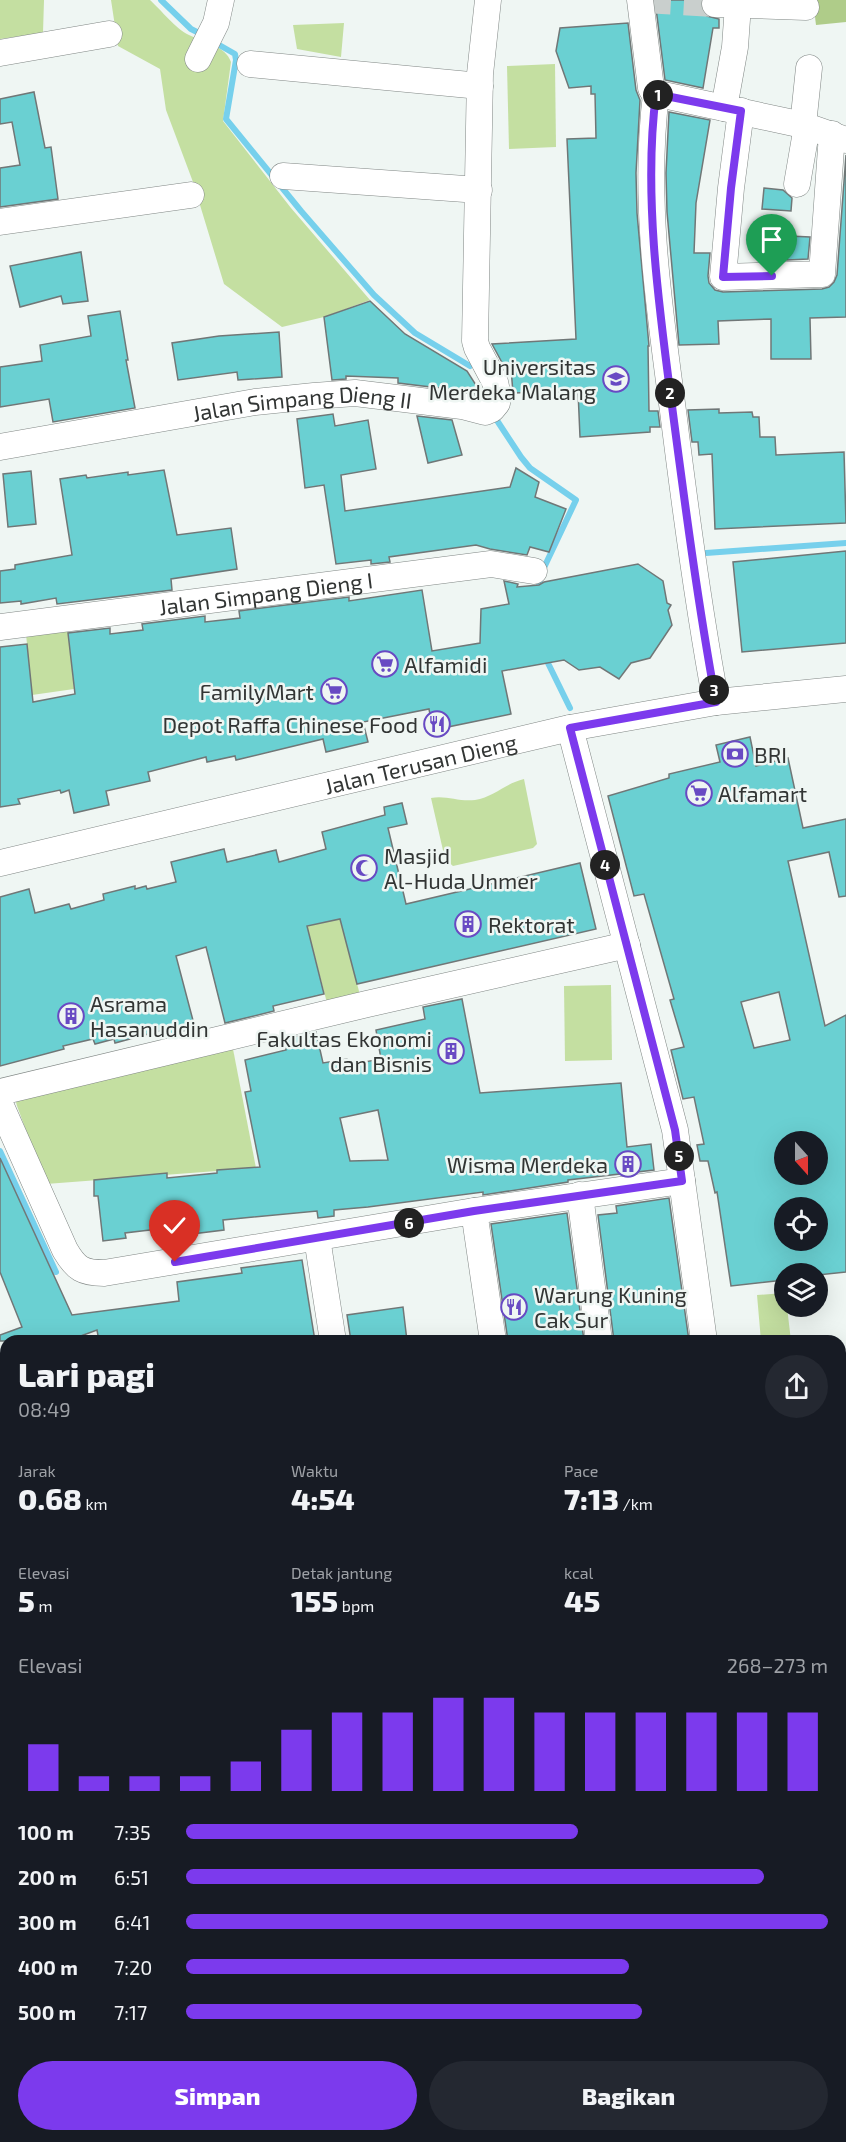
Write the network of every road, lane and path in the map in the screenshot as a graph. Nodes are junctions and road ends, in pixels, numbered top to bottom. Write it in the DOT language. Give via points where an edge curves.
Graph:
graph roads {
  1 [pos="220,0"];
  2 [pos="488,0"];
  3 [pos="642,0"];
  4 [pos="806,8"];
  5 [pos="109,34"];
  6 [pos="205,44"];
  7 [pos="0,53"];
  8 [pos="250,64"];
  9 [pos="808,68"];
  10 [pos="480,86"];
  11 [pos="656,94"];
  12 [pos="733,110"];
  13 [pos="805,126"];
  14 [pos="839,137"];
  15 [pos="283,176"];
  16 [pos="797,184"];
  17 [pos="479,190"];
  18 [pos="191,195"];
  19 [pos="0,222"];
  20 [pos="0,447"];
  21 [pos="534,571"];
  22 [pos="0,627"];
  23 [pos="846,689"];
  24 [pos="716,702"];
  25 [pos="570,728"];
  26 [pos="0,863"];
  27 [pos="627,945"];
  28 [pos="0,1092"];
  29 [pos="0,1104"];
  30 [pos="682,1181"];
  31 [pos="580,1195"];
  32 [pos="474,1211"];
  33 [pos="316,1238"];
  34 [pos="332,1335"];
  35 [pos="491,1335"];
  36 [pos="598,1335"];
  37 [pos="703,1335"];
  1 -- 6 [label="street"];
  2 -- 10 [label="street, Jalan Simpang Dieng II"];
  3 -- 11 [label="street" via="651,88"];
  4 -- 12 [label="street" via="726,4 735,47"];
  5 -- 7 [label="street"];
  8 -- 10 [label="street"];
  9 -- 13 [label="street"];
  10 -- 17 [label="street, Jalan Simpang Dieng II"];
  11 -- 12 [label="street"];
  11 -- 24 [label="street" via="652,207 662,327"];
  12 -- 13 [label="street"];
  12 -- 14 [label="street" via="723,277 822,274"];
  13 -- 14 [label="street"];
  13 -- 16 [label="street"];
  15 -- 17 [label="street"];
  17 -- 20 [label="street, Jalan Simpang Dieng II" via="475,341 495,382 498,396 492,409 485,412 355,393 314,396 255,402"];
  18 -- 19 [label="street"];
  21 -- 22 [label="street, Jalan Simpang Dieng I" via="491,564"];
  23 -- 24 [label="street, Jalan Terusan Dieng"];
  24 -- 25 [label="street, Jalan Terusan Dieng"];
  25 -- 26 [label="street, Jalan Terusan Dieng"];
  25 -- 27 [label="street"];
  27 -- 28 [label="street"];
  27 -- 30 [label="street" via="675,1130"];
  29 -- 33 [label="street" via="65,1250 72,1263 89,1273 104,1274"];
  30 -- 31 [label="street"];
  30 -- 37 [label="street"];
  31 -- 32 [label="street"];
  31 -- 36 [label="street"];
  32 -- 33 [label="street"];
  32 -- 35 [label="street"];
  33 -- 34 [label="street"];
}
